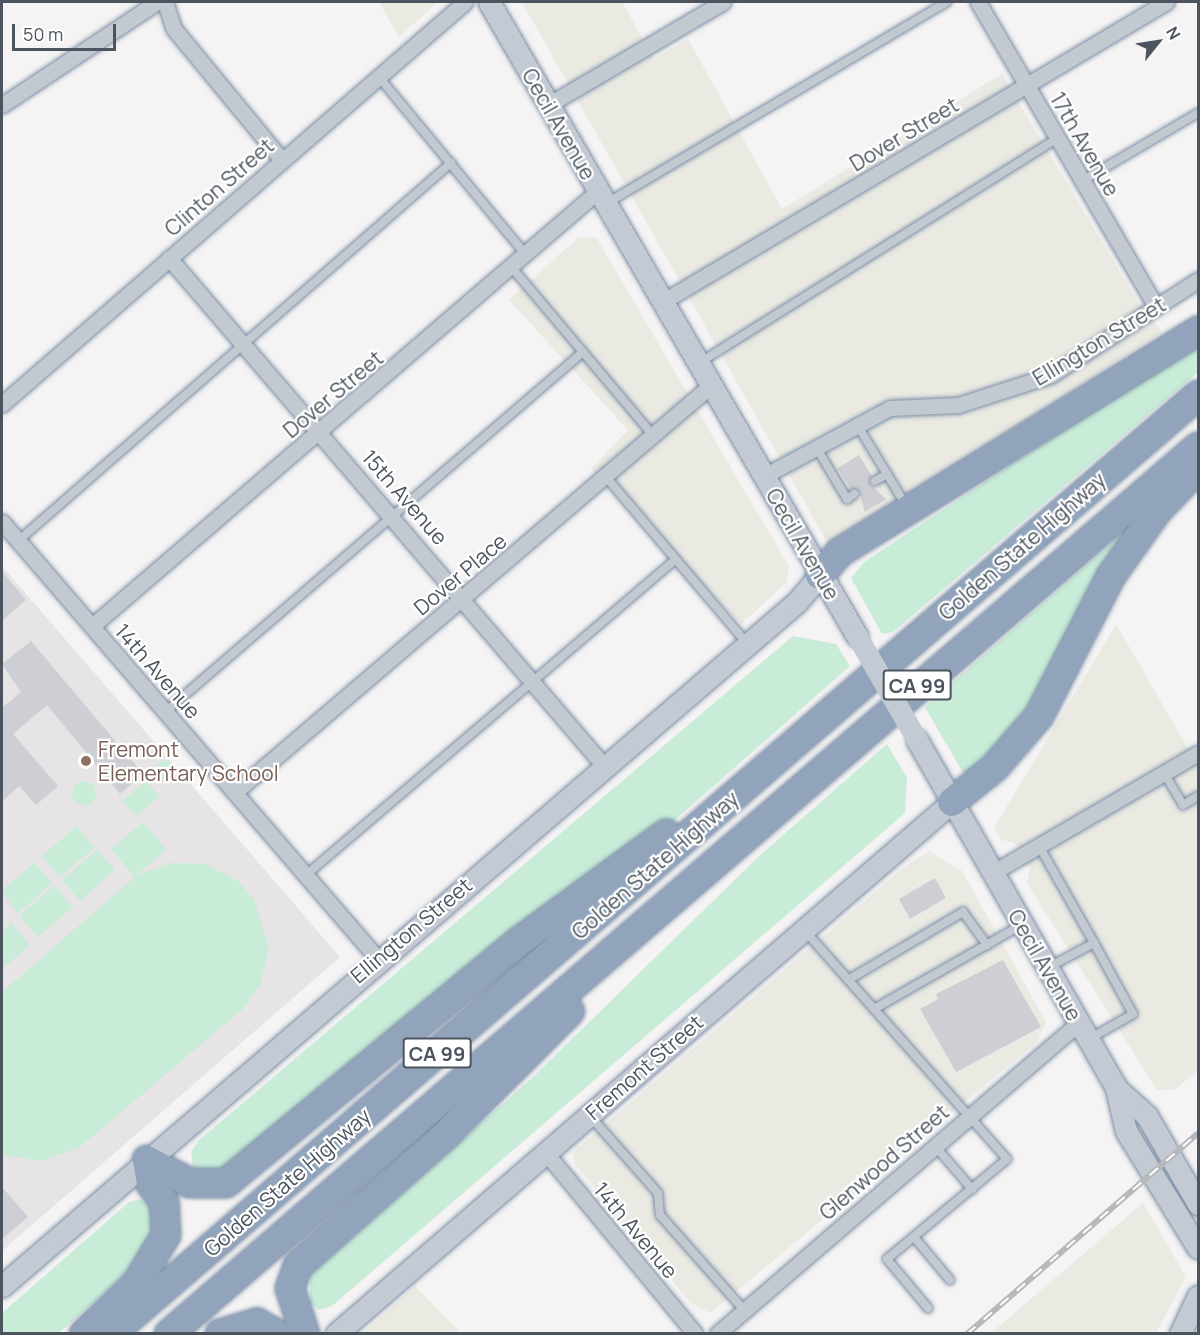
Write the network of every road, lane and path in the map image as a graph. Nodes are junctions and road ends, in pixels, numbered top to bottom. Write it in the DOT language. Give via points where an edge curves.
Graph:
graph roads {
  1 [pos="157,2"];
  2 [pos="165,2"];
  3 [pos="465,2"];
  4 [pos="489,2"];
  5 [pos="723,2"];
  6 [pos="947,2"];
  7 [pos="978,2"];
  8 [pos="1166,2"];
  9 [pos="378,76"];
  10 [pos="1026,86"];
  11 [pos="2,105"];
  12 [pos="548,105"];
  13 [pos="1198,113"];
  14 [pos="1057,138"];
  15 [pos="282,160"];
  16 [pos="451,163"];
  17 [pos="1082,181"];
  18 [pos="602,197"];
  19 [pos="527,256"];
  20 [pos="169,258"];
  21 [pos="513,269"];
  22 [pos="1198,280"];
  23 [pos="662,302"];
  24 [pos="1155,307"];
  25 [pos="1198,331"];
  26 [pos="245,342"];
  27 [pos="583,352"];
  28 [pos="698,364"];
  29 [pos="710,386"];
  30 [pos="1198,395"];
  31 [pos="2,404"];
  32 [pos="856,423"];
  33 [pos="321,432"];
  34 [pos="655,436"];
  35 [pos="815,446"];
  36 [pos="1198,447"];
  37 [pos="1198,468"];
  38 [pos="887,474"];
  39 [pos="764,476"];
  40 [pos="606,477"];
  41 [pos="875,481"];
  42 [pos="854,494"];
  43 [pos="900,496"];
  44 [pos="393,514"];
  45 [pos="2,522"];
  46 [pos="18,541"];
  47 [pos="675,560"];
  48 [pos="820,575"];
  49 [pos="464,599"];
  50 [pos="92,626"];
  51 [pos="748,644"];
  52 [pos="533,680"];
  53 [pos="165,712"];
  54 [pos="1198,753"];
  55 [pos="605,767"];
  56 [pos="762,772"];
  57 [pos="1164,773"];
  58 [pos="235,792"];
  59 [pos="1198,796"];
  60 [pos="952,802"];
  61 [pos="1040,846"];
  62 [pos="992,873"];
  63 [pos="306,875"];
  64 [pos="1022,925"];
  65 [pos="639,928"];
  66 [pos="802,929"];
  67 [pos="1094,943"];
  68 [pos="987,945"];
  69 [pos="377,958"];
  70 [pos="1047,968"];
  71 [pos="848,980"];
  72 [pos="874,1010"];
  73 [pos="1083,1031"];
  74 [pos="1116,1088"];
  75 [pos="589,1115"];
  76 [pos="969,1117"];
  77 [pos="935,1146"];
  78 [pos="546,1153"];
  79 [pos="147,1160"];
  80 [pos="1192,1183"];
  81 [pos="972,1189"];
  82 [pos="1198,1204"];
  83 [pos="914,1237"];
  84 [pos="1198,1248"];
  85 [pos="950,1280"];
  86 [pos="2,1286"];
  87 [pos="1198,1296"];
  88 [pos="928,1308"];
  89 [pos="744,1310"];
  90 [pos="84,1334"];
  91 [pos="111,1334"];
  92 [pos="169,1334"];
  93 [pos="220,1334"];
  94 [pos="277,1334"];
  95 [pos="304,1334"];
  96 [pos="336,1334"];
  97 [pos="694,1334"];
  98 [pos="717,1334"];
  99 [pos="1180,1334"];
  1 -- 11 [label="street"];
  2 -- 15 [label="street" via="174,29"];
  3 -- 9 [label="street, Clinton Street"];
  4 -- 12 [label="main road, Cecil Avenue"];
  5 -- 12 [label="street"];
  6 -- 18 [label="lane"];
  7 -- 10 [label="street, 17th Avenue"];
  8 -- 10 [label="street, Dover Street"];
  9 -- 15 [label="street, Clinton Street"];
  9 -- 16 [label="lane"];
  10 -- 14 [label="street, 17th Avenue"];
  10 -- 23 [label="street, Dover Street"];
  12 -- 18 [label="main road, Cecil Avenue"];
  13 -- 17 [label="lane"];
  14 -- 17 [label="street, 17th Avenue"];
  14 -- 28 [label="lane"];
  15 -- 20 [label="street, Clinton Street"];
  16 -- 19 [label="lane"];
  16 -- 26 [label="lane"];
  17 -- 24 [label="street, 17th Avenue"];
  18 -- 19 [label="street, Dover Street"];
  18 -- 23 [label="main road, Cecil Avenue"];
  19 -- 21 [label="street, Dover Street"];
  20 -- 26 [label="street, 15th Avenue"];
  20 -- 31 [label="street, Clinton Street"];
  21 -- 27 [label="lane"];
  21 -- 33 [label="street, Dover Street"];
  22 -- 24 [label="street, Ellington Street"];
  23 -- 28 [label="main road, Cecil Avenue"];
  24 -- 32 [label="street, Ellington Street" via="1051,375 996,396 958,405 890,408"];
  25 -- 48 [label="highway" via="840,552"];
  26 -- 33 [label="street, 15th Avenue"];
  26 -- 46 [label="lane"];
  27 -- 34 [label="lane"];
  27 -- 44 [label="lane"];
  28 -- 29 [label="main road, Cecil Avenue"];
  29 -- 34 [label="street, Dover Place"];
  29 -- 39 [label="main road, Cecil Avenue"];
  30 -- 56 [label="highway, Golden State Highway / CA 99"];
  32 -- 35 [label="street, Ellington Street"];
  32 -- 38 [label="lane"];
  33 -- 44 [label="street, 15th Avenue"];
  33 -- 50 [label="street, Dover Street"];
  34 -- 40 [label="street, Dover Place"];
  35 -- 39 [label="street, Ellington Street"];
  35 -- 42 [label="lane" via="847,499"];
  36 -- 65 [label="highway, Golden State Highway / CA 99" via="879,716"];
  37 -- 60 [label="highway" via="1157,511 1111,576 1039,716 995,767"];
  38 -- 41 [label="lane"];
  38 -- 43 [label="lane"];
  39 -- 48 [label="main road, Cecil Avenue"];
  40 -- 47 [label="lane"];
  40 -- 49 [label="street, Dover Place"];
  44 -- 49 [label="street, 15th Avenue"];
  44 -- 53 [label="lane"];
  45 -- 46 [label="street, 14th Avenue"];
  46 -- 50 [label="street, 14th Avenue"];
  47 -- 51 [label="lane"];
  47 -- 52 [label="lane"];
  48 -- 51 [label="main road, Ellington Street"];
  48 -- 60 [label="main road, Cecil Avenue, bridge"];
  49 -- 52 [label="street, 15th Avenue"];
  49 -- 58 [label="street, Dover Place"];
  50 -- 53 [label="street, 14th Avenue"];
  51 -- 55 [label="main road, Ellington Street"];
  52 -- 55 [label="street, 15th Avenue"];
  52 -- 63 [label="lane"];
  53 -- 58 [label="street, 14th Avenue"];
  54 -- 57 [label="street"];
  55 -- 69 [label="main road, Ellington Street"];
  56 -- 79 [label="highway" via="521,940 226,1184 190,1183"];
  56 -- 91 [label="highway, Golden State Highway / CA 99"];
  57 -- 59 [label="lane" via="1183,805"];
  57 -- 61 [label="street"];
  58 -- 63 [label="street, 14th Avenue"];
  60 -- 62 [label="main road, Cecil Avenue"];
  60 -- 66 [label="main road, Fremont Street"];
  61 -- 62 [label="street"];
  61 -- 67 [label="lane"];
  62 -- 64 [label="main road, Cecil Avenue"];
  63 -- 69 [label="street, 14th Avenue"];
  64 -- 68 [label="lane"];
  64 -- 70 [label="main road, Cecil Avenue"];
  65 -- 92 [label="highway, Golden State Highway / CA 99"];
  65 -- 95 [label="highway" via="570,1011 446,1135 298,1266 290,1288"];
  66 -- 71 [label="lane"];
  66 -- 75 [label="main road, Fremont Street"];
  67 -- 70 [label="lane"];
  67 -- 73 [label="lane" via="1133,1014"];
  68 -- 71 [label="lane" via="963,912"];
  68 -- 72 [label="lane"];
  69 -- 79 [label="main road, Ellington Street"];
  70 -- 73 [label="main road, Cecil Avenue"];
  71 -- 72 [label="lane"];
  72 -- 76 [label="lane"];
  73 -- 74 [label="main road, Cecil Avenue"];
  73 -- 76 [label="street, Glenwood Street"];
  74 -- 80 [label="main road, Cecil Avenue" via="1147,1116"];
  74 -- 84 [label="main road, Cecil Avenue" via="1126,1131"];
  75 -- 78 [label="main road, Fremont Street"];
  75 -- 89 [label="lane" via="658,1193 660,1215"];
  76 -- 77 [label="street, Glenwood Street"];
  76 -- 81 [label="lane" via="1007,1159"];
  77 -- 81 [label="lane"];
  77 -- 89 [label="street, Glenwood Street"];
  78 -- 96 [label="main road, Fremont Street"];
  78 -- 97 [label="street, 14th Avenue"];
  79 -- 86 [label="main road, Ellington Street"];
  79 -- 90 [label="highway" via="151,1184 164,1202 166,1235 137,1283"];
  80 -- 82 [label="main road, Cecil Avenue"];
  81 -- 83 [label="lane"];
  83 -- 85 [label="lane"];
  83 -- 88 [label="lane" via="887,1259"];
  87 -- 99 [label="main road"];
  89 -- 98 [label="street, Glenwood Street"];
  93 -- 94 [label="highway" via="257,1323"];
}
